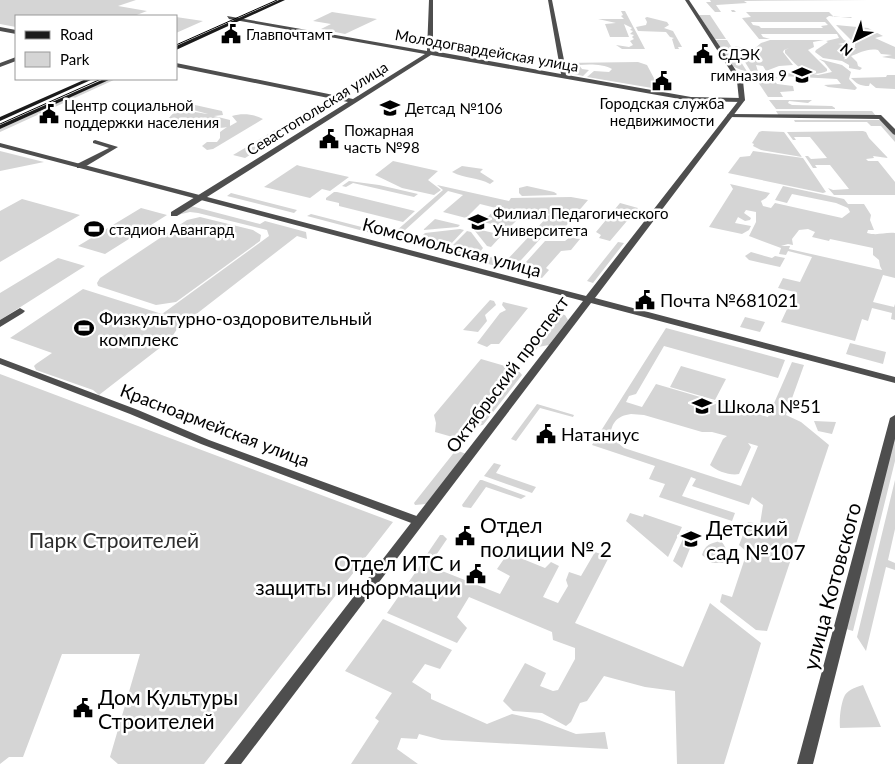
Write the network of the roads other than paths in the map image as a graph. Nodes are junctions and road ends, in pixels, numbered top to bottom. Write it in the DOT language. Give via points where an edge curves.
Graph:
graph roads {
  1 [pos="268,0"];
  2 [pos="283,0"];
  3 [pos="431,0"];
  4 [pos="550,0"];
  5 [pos="687,0"];
  6 [pos="230,17"];
  7 [pos="240,19"];
  8 [pos="0,29"];
  9 [pos="15,32"];
  10 [pos="178,40"];
  11 [pos="178,47"];
  12 [pos="430,53"];
  13 [pos="15,59"];
  14 [pos="0,65"];
  15 [pos="178,65"];
  16 [pos="564,77"];
  17 [pos="88,80"];
  18 [pos="106,80"];
  19 [pos="742,100"];
  20 [pos="354,101"];
  21 [pos="729,116"];
  22 [pos="0,119"];
  23 [pos="0,127"];
  24 [pos="895,132"];
  25 [pos="95,142"];
  26 [pos="0,145"];
  27 [pos="80,166"];
  28 [pos="200,198"];
  29 [pos="174,214"];
  30 [pos="588,299"];
  31 [pos="20,311"];
  32 [pos="0,324"];
  33 [pos="0,361"];
  34 [pos="895,380"];
  35 [pos="895,418"];
  36 [pos="418,521"];
  37 [pos="232,764"];
  38 [pos="805,764"];
  1 -- 6 [label="main road"];
  2 -- 7 [label="main road"];
  3 -- 12 [label="street"];
  4 -- 16 [label="street"];
  5 -- 19 [label="street" via="740,81"];
  6 -- 7 [label="street, Молодогвардейская улица"];
  6 -- 10 [label="main road"];
  7 -- 11 [label="main road"];
  7 -- 12 [label="street, Молодогвардейская улица"];
  8 -- 9 [label="street"];
  12 -- 16 [label="street, Молодогвардейская улица"];
  12 -- 20 [label="street, Севастопольская улица"];
  13 -- 14 [label="street"];
  15 -- 20 [label="street"];
  16 -- 19 [label="street, Молодогвардейская улица" via="691,99"];
  17 -- 22 [label="main road"];
  18 -- 23 [label="main road"];
  19 -- 21 [label="street, Октябрьский проспект"];
  20 -- 28 [label="street, Севастопольская улица"];
  21 -- 24 [label="street" via="881,117"];
  21 -- 30 [label="street, Октябрьский проспект"];
  25 -- 27 [label="street" via="115,148"];
  26 -- 27 [label="street, Комсомольская улица"];
  27 -- 28 [label="street, Комсомольская улица"];
  28 -- 29 [label="street, Севастопольская улица"];
  28 -- 30 [label="street, Комсомольская улица"];
  30 -- 34 [label="street, Комсомольская улица"];
  30 -- 36 [label="street, Октябрьский проспект"];
  31 -- 32 [label="street"];
  33 -- 36 [label="street, Красноармейская улица"];
  35 -- 38 [label="street, улица Котовского"];
  36 -- 37 [label="street, Октябрьский проспект"];
}
